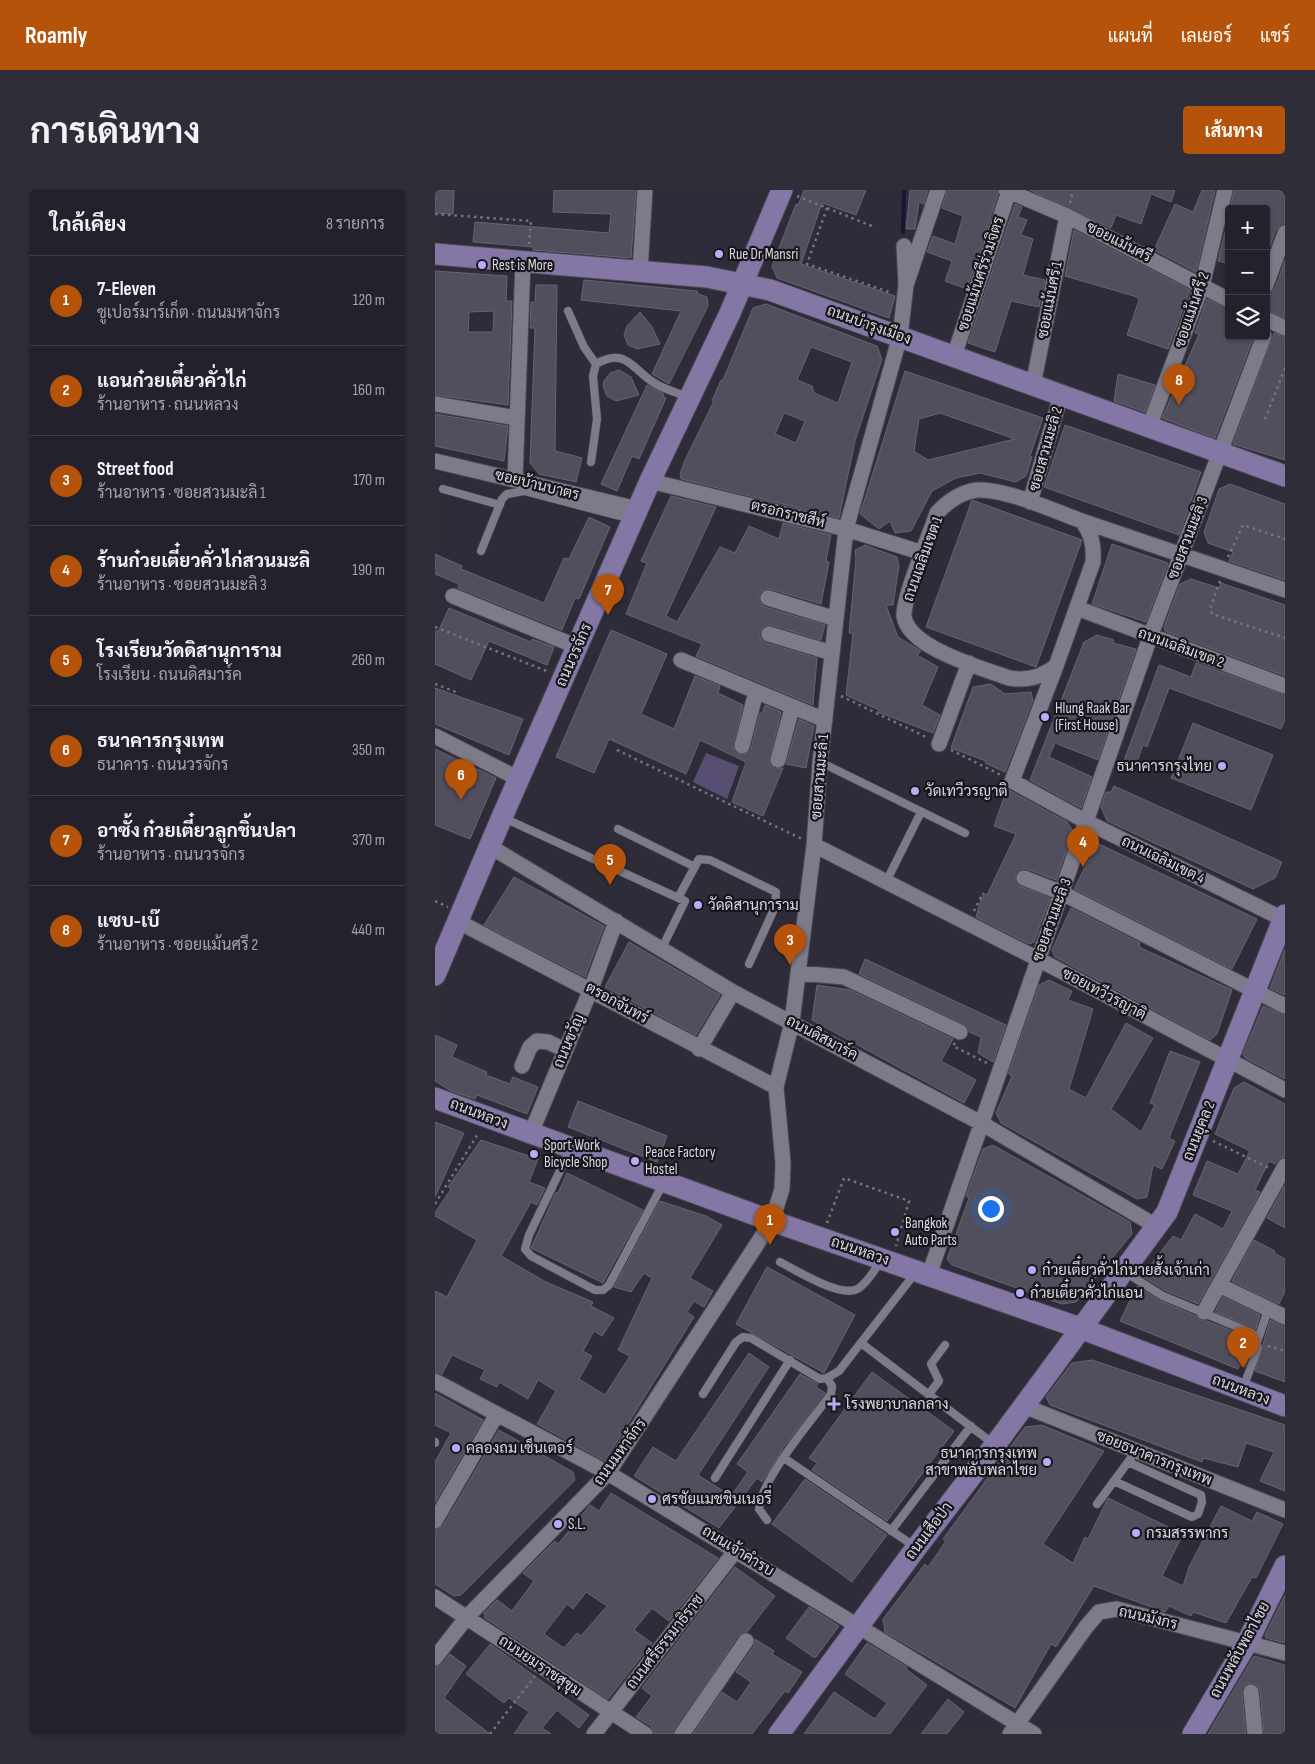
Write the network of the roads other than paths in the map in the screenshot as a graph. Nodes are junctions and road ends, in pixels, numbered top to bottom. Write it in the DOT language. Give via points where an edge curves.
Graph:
graph roads {
  1 [pos="645,190"];
  2 [pos="782,190"];
  3 [pos="938,190"];
  4 [pos="1007,190"];
  5 [pos="1225,190"];
  6 [pos="1067,216"];
  7 [pos="1285,233"];
  8 [pos="903,246"];
  9 [pos="435,254"];
  10 [pos="525,261"];
  11 [pos="640,271"];
  12 [pos="1270,275"];
  13 [pos="743,283"];
  14 [pos="1202,286"];
  15 [pos="905,291"];
  16 [pos="1225,298"];
  17 [pos="568,311"];
  18 [pos="1270,325"];
  19 [pos="1285,328"];
  20 [pos="900,336"];
  21 [pos="1263,340"];
  22 [pos="954,356"];
  23 [pos="596,364"];
  24 [pos="1033,385"];
  25 [pos="1061,395"];
  26 [pos="690,397"];
  27 [pos="435,404"];
  28 [pos="517,418"];
  29 [pos="1149,427"];
  30 [pos="1221,453"];
  31 [pos="435,461"];
  32 [pos="591,462"];
  33 [pos="1285,476"];
  34 [pos="515,479"];
  35 [pos="651,481"];
  36 [pos="443,489"];
  37 [pos="1030,502"];
  38 [pos="500,505"];
  39 [pos="636,514"];
  40 [pos="1082,521"];
  41 [pos="846,529"];
  42 [pos="481,551"];
  43 [pos="923,553"];
  44 [pos="1181,553"];
  45 [pos="1285,590"];
  46 [pos="453,596"];
  47 [pos="769,598"];
  48 [pos="1077,608"];
  49 [pos="836,620"];
  50 [pos="769,634"];
  51 [pos="1150,637"];
  52 [pos="578,647"];
  53 [pos="832,653"];
  54 [pos="681,660"];
  55 [pos="969,663"];
  56 [pos="1056,666"];
  57 [pos="1285,686"];
  58 [pos="756,692"];
  59 [pos="792,708"];
  60 [pos="825,720"];
  61 [pos="435,736"];
  62 [pos="939,744"];
  63 [pos="742,746"];
  64 [pos="778,760"];
  65 [pos="820,762"];
  66 [pos="519,779"];
  67 [pos="921,812"];
  68 [pos="502,817"];
  69 [pos="1087,822"];
  70 [pos="618,829"];
  71 [pos="965,833"];
  72 [pos="489,846"];
  73 [pos="814,846"];
  74 [pos="693,866"];
  75 [pos="1024,878"];
  76 [pos="885,882"];
  77 [pos="1062,893"];
  78 [pos="678,898"];
  79 [pos="1285,918"];
  80 [pos="457,921"];
  81 [pos="616,921"];
  82 [pos="662,948"];
  83 [pos="1038,959"];
  84 [pos="749,964"];
  85 [pos="798,972"];
  86 [pos="435,975"];
  87 [pos="591,989"];
  88 [pos="1255,991"];
  89 [pos="733,992"];
  90 [pos="1285,1006"];
  91 [pos="792,1022"];
  92 [pos="960,1032"];
  93 [pos="699,1049"];
  94 [pos="565,1050"];
  95 [pos="1228,1059"];
  96 [pos="522,1066"];
  97 [pos="776,1088"];
  98 [pos="1285,1090"];
  99 [pos="435,1098"];
  100 [pos="981,1124"];
  101 [pos="531,1133"];
  102 [pos="571,1148"];
  103 [pos="1283,1170"];
  104 [pos="665,1181"];
  105 [pos="772,1221"];
  106 [pos="1156,1226"];
  107 [pos="887,1261"];
  108 [pos="780,1262"];
  109 [pos="1124,1271"];
  110 [pos="923,1273"];
  111 [pos="1221,1286"];
  112 [pos="1268,1310"];
  113 [pos="1204,1312"];
  114 [pos="1285,1317"];
  115 [pos="1080,1328"];
  116 [pos="1257,1342"];
  117 [pos="861,1343"];
  118 [pos="945,1345"];
  119 [pos="790,1360"];
  120 [pos="827,1378"];
  121 [pos="435,1382"];
  122 [pos="1242,1390"];
  123 [pos="703,1394"];
  124 [pos="929,1394"];
  125 [pos="1024,1406"];
  126 [pos="1285,1406"];
  127 [pos="497,1414"];
  128 [pos="971,1426"];
  129 [pos="995,1445"];
  130 [pos="1132,1456"];
  131 [pos="785,1458"];
  132 [pos="609,1473"];
  133 [pos="715,1478"];
  134 [pos="1114,1481"];
  135 [pos="1097,1504"];
  136 [pos="1285,1510"];
  137 [pos="767,1520"];
  138 [pos="435,1522"];
  139 [pos="891,1530"];
  140 [pos="916,1548"];
  141 [pos="736,1550"];
  142 [pos="1285,1566"];
  143 [pos="435,1597"];
  144 [pos="467,1617"];
  145 [pos="858,1625"];
  146 [pos="746,1641"];
  147 [pos="1247,1643"];
  148 [pos="1285,1653"];
  149 [pos="435,1658"];
  150 [pos="1251,1692"];
  151 [pos="610,1712"];
  152 [pos="1013,1729"];
  153 [pos="594,1734"];
  154 [pos="645,1734"];
  155 [pos="682,1734"];
  156 [pos="779,1734"];
  157 [pos="1034,1734"];
  158 [pos="1193,1734"];
  159 [pos="1255,1734"];
  1 -- 11 [label="street"];
  2 -- 13 [label="street, ถนนวรจักร"];
  3 -- 15 [label="street"];
  4 -- 6 [label="street, ซอยแม้นศรี"];
  4 -- 22 [label="street, ซอยแม้นศรีร่วมจิตร"];
  5 -- 14 [label="street, ซอยแม้นศรี 2"];
  6 -- 14 [label="street, ซอยแม้นศรี"];
  6 -- 24 [label="street, ซอยแม้นศรี 1"];
  7 -- 12 [label="street"];
  8 -- 15 [label="street"];
  9 -- 10 [label="street, ถนนบำรุงเมือง"];
  10 -- 11 [label="street, ถนนบำรุงเมือง"];
  10 -- 28 [label="street"];
  11 -- 13 [label="street, ถนนบำรุงเมือง"];
  13 -- 20 [label="street, ถนนบำรุงเมือง"];
  13 -- 26 [label="street, ถนนวรจักร"];
  14 -- 16 [label="street, ซอยแม้นศรี"];
  14 -- 29 [label="street, ซอยแม้นศรี 2"];
  15 -- 20 [label="street"];
  17 -- 23 [label="lane" via="579,339"];
  18 -- 19 [label="street"];
  20 -- 22 [label="street, ถนนบำรุงเมือง"];
  20 -- 41 [label="street, ซอยสวนมะลิ 1"];
  21 -- 30 [label="street, ซอยสวนมะลิ 3"];
  22 -- 24 [label="street, ถนนบำรุงเมือง"];
  23 -- 26 [label="lane" via="620,357 655,384"];
  23 -- 32 [label="lane" via="593,376 597,419"];
  24 -- 25 [label="street, ถนนบำรุงเมือง"];
  25 -- 29 [label="street, ถนนบำรุงเมือง"];
  25 -- 37 [label="street, ซอยสวนมะลิ 2"];
  26 -- 35 [label="street, ถนนวรจักร"];
  27 -- 28 [label="street"];
  28 -- 34 [label="street"];
  29 -- 30 [label="street, ถนนบำรุงเมือง"];
  30 -- 33 [label="street, ถนนบำรุงเมือง"];
  30 -- 44 [label="street, ซอยสวนมะลิ 3"];
  31 -- 34 [label="street, ซอยบ้านบาตร"];
  34 -- 39 [label="street, ซอยบ้านบาตร"];
  35 -- 39 [label="street, ถนนวรจักร"];
  35 -- 41 [label="street, ตรอกราชสีห์"];
  36 -- 38 [label="lane"];
  37 -- 40 [label="street, ถนนเฉลิมเขต 1"];
  37 -- 43 [label="street, ถนนเฉลิมเขต 1" via="992,490 975,490 960,495 937,513"];
  38 -- 39 [label="lane" via="507,494 524,491"];
  38 -- 42 [label="lane"];
  39 -- 52 [label="street, ถนนวรจักร"];
  40 -- 44 [label="street, ถนนเฉลิมเขต 1"];
  40 -- 48 [label="street" via="1094,546 1093,562"];
  41 -- 43 [label="street, ตรอกราชสีห์"];
  41 -- 49 [label="street, ซอยสวนมะลิ 1"];
  43 -- 55 [label="street, ถนนเฉลิมเขต 1" via="906,599 904,616 908,628 925,644"];
  44 -- 45 [label="street, ถนนเฉลิมเขต 1"];
  44 -- 51 [label="street, ซอยสวนมะลิ 3"];
  46 -- 52 [label="street"];
  47 -- 49 [label="street"];
  48 -- 51 [label="street, ถนนเฉลิมเขต 2"];
  48 -- 56 [label="street"];
  49 -- 53 [label="street, ซอยสวนมะลิ 1"];
  50 -- 53 [label="street"];
  51 -- 57 [label="street, ถนนเฉลิมเขต 2"];
  51 -- 69 [label="street, ซอยสวนมะลิ 3"];
  52 -- 66 [label="street, ถนนวรจักร"];
  53 -- 60 [label="street, ซอยสวนมะลิ 1"];
  54 -- 58 [label="street"];
  55 -- 56 [label="street, ถนนเฉลิมเขต 1" via="1021,680 1035,678"];
  55 -- 62 [label="street"];
  56 -- 69 [label="street, ถนนเฉลิมเขต 4" via="1011,782"];
  58 -- 59 [label="street"];
  58 -- 63 [label="street"];
  59 -- 60 [label="street"];
  59 -- 64 [label="street"];
  60 -- 65 [label="street, ซอยสวนมะลิ 1"];
  61 -- 66 [label="street"];
  65 -- 67 [label="lane"];
  65 -- 73 [label="street, ซอยสวนมะลิ 1"];
  66 -- 68 [label="street, ถนนวรจักร"];
  67 -- 71 [label="lane"];
  67 -- 76 [label="lane"];
  68 -- 72 [label="street, ถนนวรจักร"];
  68 -- 78 [label="lane"];
  69 -- 77 [label="street, ซอยสวนมะลิ 3"];
  69 -- 79 [label="street, ถนนเฉลิมเขต 4"];
  70 -- 74 [label="lane"];
  72 -- 80 [label="street, ถนนวรจักร"];
  72 -- 81 [label="street, ถนนดิสมาร์ค"];
  73 -- 76 [label="street, ซอยเทวีวรญาติ"];
  73 -- 85 [label="street, ซอยสวนมะลิ 1"];
  74 -- 78 [label="lane"];
  74 -- 84 [label="lane" via="699,859 710,860 776,892 775,907"];
  75 -- 77 [label="street"];
  76 -- 83 [label="street, ซอยเทวีวรญาติ"];
  77 -- 83 [label="street, ซอยสวนมะลิ 3"];
  77 -- 88 [label="street"];
  78 -- 82 [label="lane" via="685,901"];
  79 -- 88 [label="street, ถนนยุคล 2"];
  80 -- 86 [label="street, ถนนวรจักร"];
  80 -- 87 [label="street, ตรอกจันทร์"];
  81 -- 82 [label="street, ถนนดิสมาร์ค"];
  81 -- 87 [label="street, ถนนขวัญ"];
  82 -- 89 [label="street, ถนนดิสมาร์ค"];
  83 -- 95 [label="street, ซอยเทวีวรญาติ"];
  83 -- 100 [label="street, ซอยสวนมะลิ 3"];
  85 -- 91 [label="street, ซอยสวนมะลิ 1"];
  85 -- 92 [label="street" via="844,977"];
  87 -- 93 [label="street, ตรอกจันทร์"];
  87 -- 94 [label="street, ถนนขวัญ"];
  88 -- 90 [label="street"];
  88 -- 95 [label="street, ถนนยุคล 2"];
  89 -- 91 [label="street, ถนนดิสมาร์ค"];
  89 -- 93 [label="street"];
  91 -- 97 [label="street, ซอยสวนมะลิ 1"];
  91 -- 100 [label="street, ถนนดิสมาร์ค"];
  93 -- 97 [label="street, ตรอกจันทร์"];
  94 -- 96 [label="street" via="537,1041 530,1047"];
  94 -- 101 [label="street, ถนนขวัญ"];
  95 -- 98 [label="street, ซอยเทวีวรญาติ"];
  95 -- 106 [label="street, ถนนยุคล 2" via="1167,1212"];
  97 -- 105 [label="street, ซอยสวนมะลิ 1" via="783,1163 782,1188"];
  99 -- 101 [label="street, ถนนหลวง"];
  100 -- 106 [label="street, ถนนดิสมาร์ค"];
  100 -- 110 [label="street, ซอยสวนมะลิ 3"];
  101 -- 102 [label="street, ถนนหลวง"];
  102 -- 104 [label="street, ถนนหลวง"];
  102 -- 104 [label="lane" via="525,1249 531,1256 595,1290 603,1290 609,1285"];
  103 -- 111 [label="street"];
  104 -- 105 [label="street, ถนนหลวง"];
  105 -- 107 [label="street, ถนนหลวง"];
  105 -- 132 [label="street, ถนนมหาจักร"];
  106 -- 109 [label="street, ถนนยุคล 2"];
  107 -- 108 [label="lane" via="859,1288 850,1292 820,1283"];
  107 -- 110 [label="street, ถนนหลวง"];
  109 -- 113 [label="lane" via="1163,1296"];
  109 -- 115 [label="street, ถนนยุคล 2"];
  110 -- 115 [label="street, ถนนหลวง"];
  110 -- 117 [label="lane"];
  111 -- 112 [label="street"];
  111 -- 113 [label="street"];
  112 -- 114 [label="street"];
  112 -- 116 [label="lane"];
  113 -- 116 [label="lane" via="1252,1333"];
  115 -- 122 [label="street, ถนนหลวง"];
  115 -- 125 [label="street, ถนนเสือป่า"];
  116 -- 122 [label="lane" via="1258,1348"];
  117 -- 120 [label="lane" via="839,1371"];
  117 -- 124 [label="lane"];
  118 -- 124 [label="lane" via="931,1364 939,1381"];
  119 -- 120 [label="lane" via="820,1379"];
  119 -- 123 [label="lane" via="751,1338 743,1337 736,1342"];
  119 -- 133 [label="lane"];
  120 -- 131 [label="lane" via="832,1386 831,1394"];
  121 -- 127 [label="street, ถนนเจ้าคำรบ"];
  122 -- 126 [label="street, ถนนหลวง"];
  124 -- 128 [label="lane"];
  125 -- 129 [label="street, ถนนเสือป่า"];
  125 -- 130 [label="street, ซอยธนาคารกรุงเทพ"];
  127 -- 132 [label="street, ถนนเจ้าคำรบ"];
  127 -- 138 [label="street"];
  128 -- 129 [label="lane"];
  128 -- 139 [label="lane"];
  129 -- 140 [label="street, ถนนเสือป่า"];
  130 -- 134 [label="lane"];
  130 -- 134 [label="lane" via="1201,1494 1198,1514 1192,1517"];
  130 -- 136 [label="street, ซอยธนาคารกรุงเทพ"];
  131 -- 137 [label="lane" via="759,1498 759,1509"];
  131 -- 139 [label="lane"];
  132 -- 141 [label="street, ถนนเจ้าคำรบ"];
  132 -- 144 [label="street, ถนนมหาจักร"];
  134 -- 135 [label="lane"];
  139 -- 140 [label="lane"];
  140 -- 145 [label="street, ถนนเสือป่า"];
  141 -- 145 [label="street, ถนนเจ้าคำรบ"];
  141 -- 151 [label="street, ถนนศรีธรรมาธิราช"];
  142 -- 147 [label="street, ถนนพลับพลาไชย"];
  143 -- 144 [label="street, ถนนยมราชสุขุม"];
  144 -- 149 [label="street, ถนนมหาจักร"];
  144 -- 151 [label="street, ถนนยมราชสุขุม"];
  145 -- 152 [label="street, ถนนเจ้าคำรบ"];
  145 -- 156 [label="street, ถนนเสือป่า"];
  146 -- 155 [label="street"];
  147 -- 148 [label="street, ถนนมังกร"];
  147 -- 152 [label="street, ถนนมังกร" via="1117,1609 1099,1612"];
  147 -- 158 [label="street, ถนนพลับพลาไชย"];
  150 -- 159 [label="street"];
  151 -- 153 [label="street, ถนนศรีธรรมาธิราช"];
  151 -- 154 [label="street, ถนนยมราชสุขุม"];
  152 -- 157 [label="street, ถนนเจ้าคำรบ"];
}
